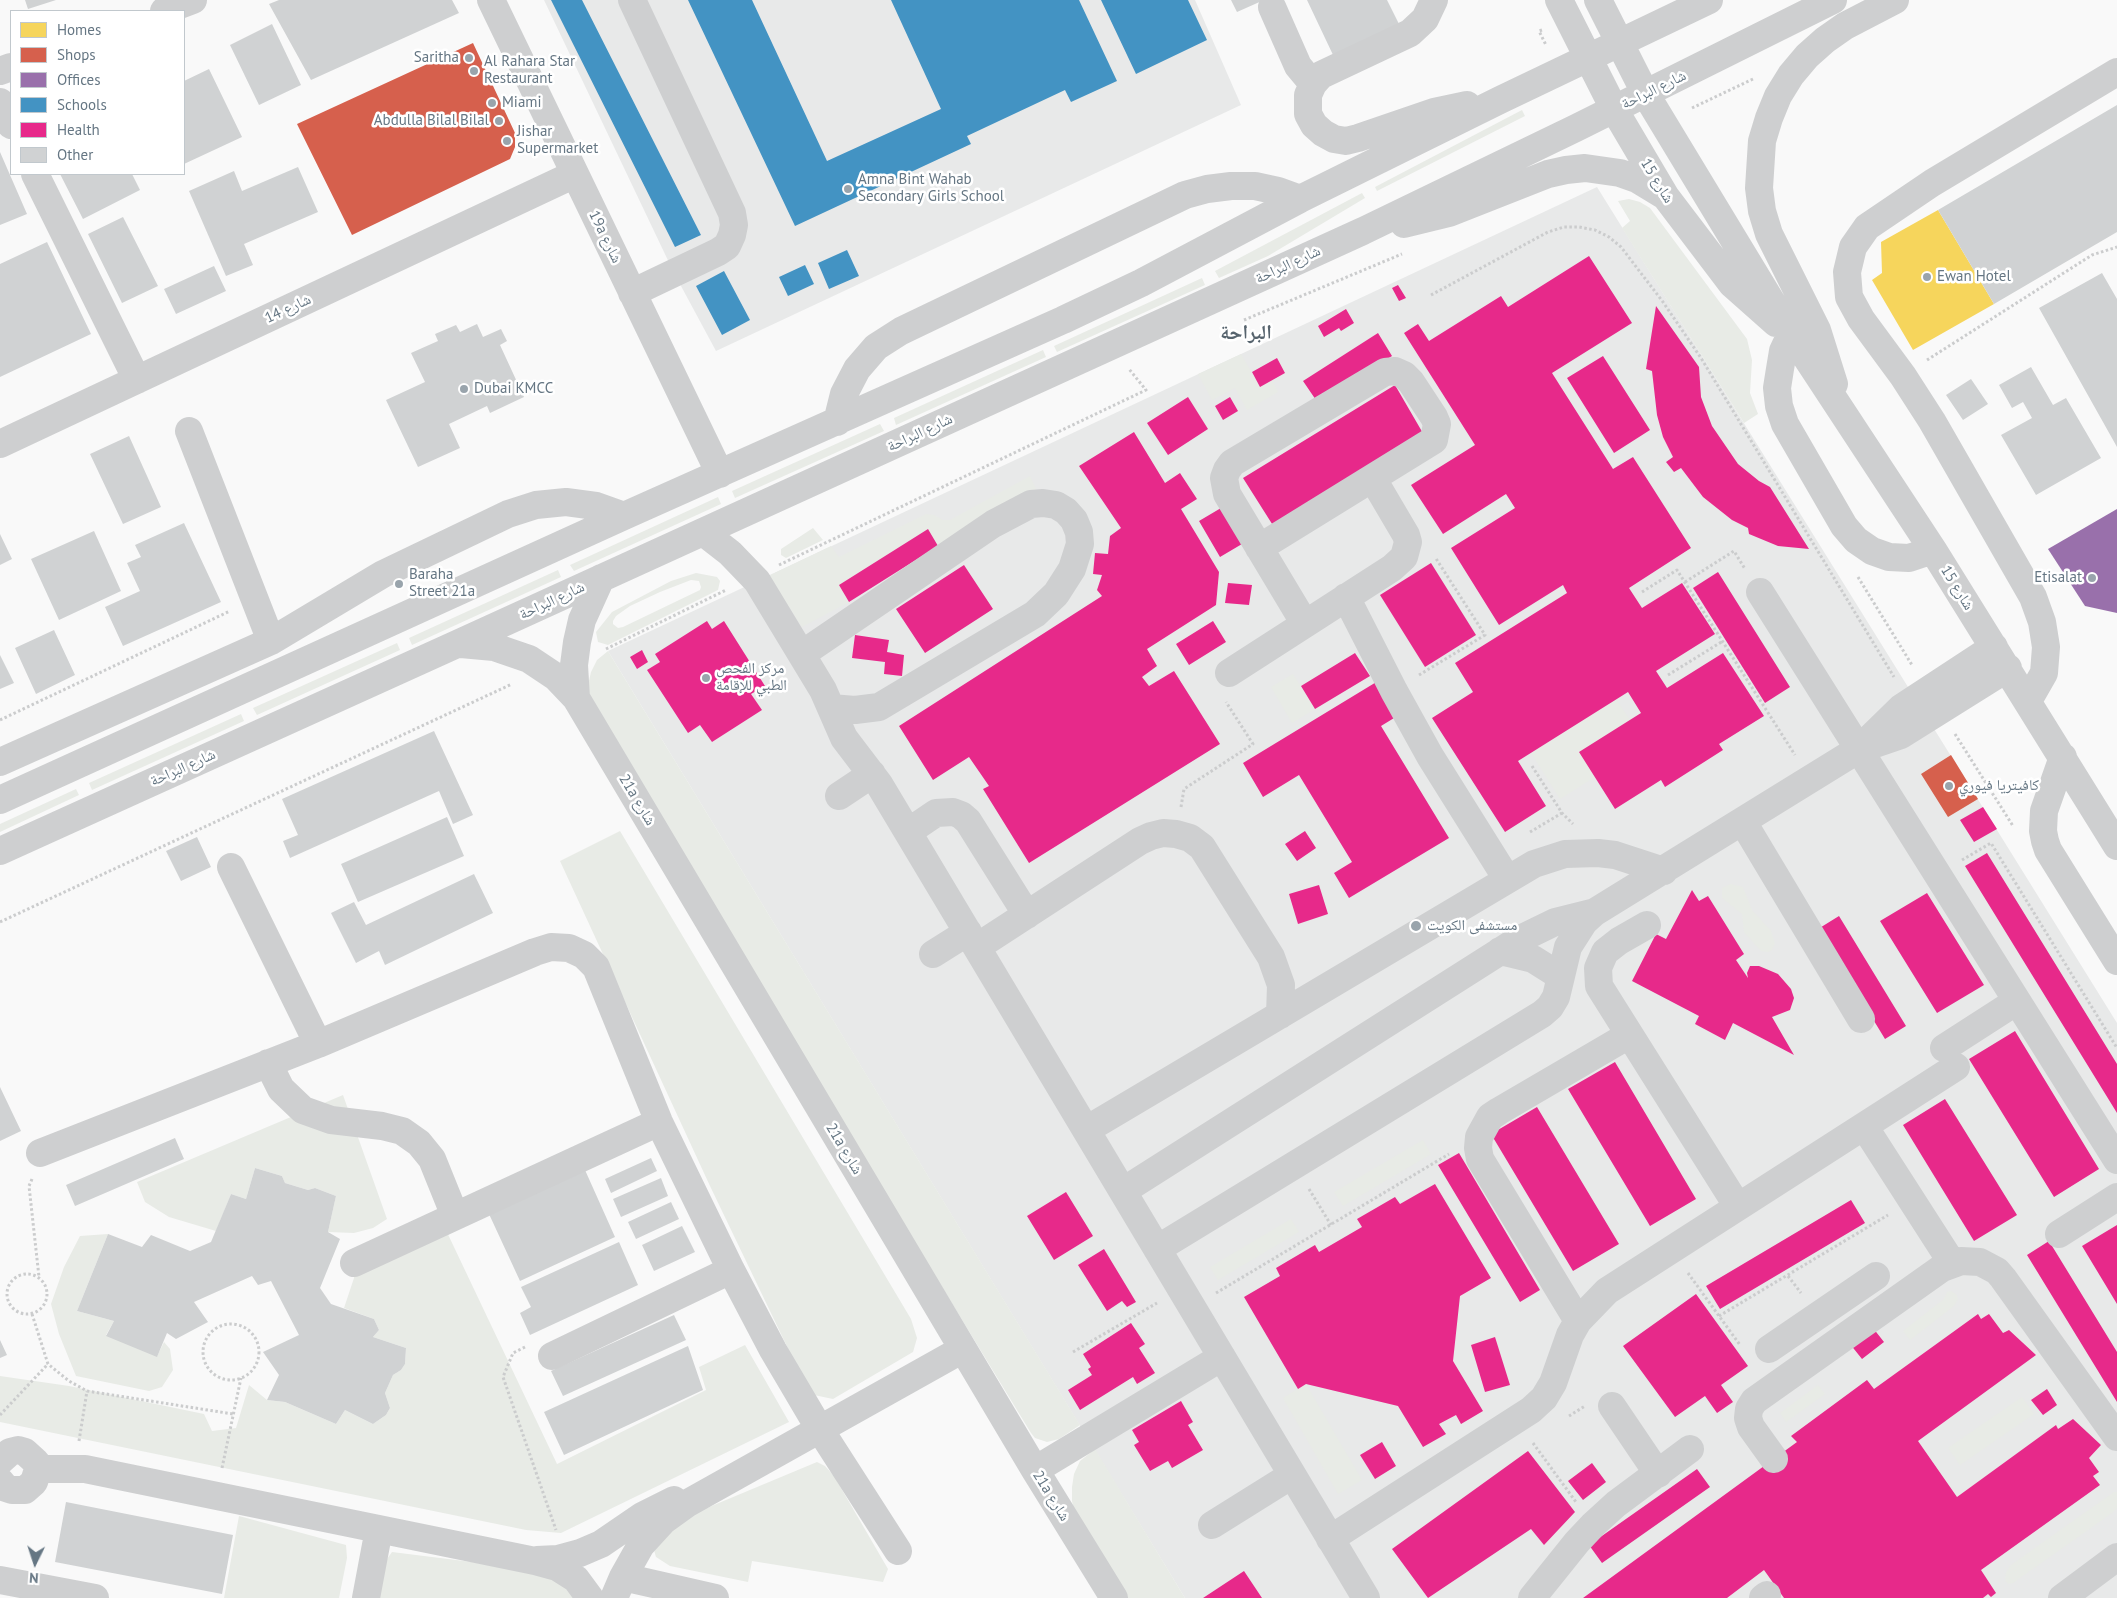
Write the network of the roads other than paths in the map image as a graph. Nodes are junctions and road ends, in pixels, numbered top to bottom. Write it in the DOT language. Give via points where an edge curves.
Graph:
graph roads {
  1 [pos="193,0"];
  2 [pos="491,0"];
  3 [pos="632,0"];
  4 [pos="1559,0"];
  5 [pos="1598,0"];
  6 [pos="1709,0"];
  7 [pos="1833,0"];
  8 [pos="1896,0"];
  9 [pos="1428,3"];
  10 [pos="1272,7"];
  11 [pos="167,10"];
  12 [pos="1618,42"];
  13 [pos="1588,57"];
  14 [pos="2117,72"];
  15 [pos="1313,84"];
  16 [pos="1646,93"];
  17 [pos="1500,100"];
  18 [pos="0,102"];
  19 [pos="1614,109"];
  20 [pos="10,123"];
  21 [pos="575,174"];
  22 [pos="35,175"];
  23 [pos="1666,197"];
  24 [pos="1300,200"];
  25 [pos="1363,231"];
  26 [pos="632,293"];
  27 [pos="1791,334"];
  28 [pos="137,380"];
  29 [pos="1840,410"];
  30 [pos="837,422"];
  31 [pos="189,431"];
  32 [pos="0,444"];
  33 [pos="720,474"];
  34 [pos="1373,479"];
  35 [pos="624,516"];
  36 [pos="703,532"];
  37 [pos="1259,548"];
  38 [pos="1933,550"];
  39 [pos="601,578"];
  40 [pos="1760,592"];
  41 [pos="1346,597"];
  42 [pos="1305,624"];
  43 [pos="271,641"];
  44 [pos="457,644"];
  45 [pos="802,654"];
  46 [pos="2001,658"];
  47 [pos="1229,673"];
  48 [pos="576,698"];
  49 [pos="2028,701"];
  50 [pos="879,706"];
  51 [pos="831,708"];
  52 [pos="1859,748"];
  53 [pos="2063,757"];
  54 [pos="0,762"];
  55 [pos="865,765"];
  56 [pos="839,796"];
  57 [pos="0,800"];
  58 [pos="1743,822"];
  59 [pos="908,832"];
  60 [pos="2117,846"];
  61 [pos="0,851"];
  62 [pos="231,867"];
  63 [pos="1664,871"];
  64 [pos="1507,879"];
  65 [pos="1595,912"];
  66 [pos="1027,915"];
  67 [pos="1646,925"];
  68 [pos="972,940"];
  69 [pos="1500,951"];
  70 [pos="933,954"];
  71 [pos="2117,961"];
  72 [pos="1560,976"];
  73 [pos="2017,1000"];
  74 [pos="1280,1015"];
  75 [pos="1861,1019"];
  76 [pos="1629,1035"];
  77 [pos="318,1044"];
  78 [pos="268,1063"];
  79 [pos="660,1122"];
  80 [pos="1864,1126"];
  81 [pos="1086,1130"];
  82 [pos="40,1153"];
  83 [pos="2117,1160"];
  84 [pos="1123,1192"];
  85 [pos="2117,1197"];
  86 [pos="1738,1207"];
  87 [pos="455,1216"];
  88 [pos="2059,1234"];
  89 [pos="1158,1250"];
  90 [pos="354,1263"];
  91 [pos="1952,1263"];
  92 [pos="731,1270"];
  93 [pos="1876,1276"];
  94 [pos="1818,1315"];
  95 [pos="1578,1321"];
  96 [pos="1838,1341"];
  97 [pos="963,1349"];
  98 [pos="1769,1349"];
  99 [pos="552,1356"];
  100 [pos="1222,1357"];
  101 [pos="1612,1406"];
  102 [pos="819,1428"];
  103 [pos="2117,1437"];
  104 [pos="1690,1449"];
  105 [pos="1774,1459"];
  106 [pos="0,1461"];
  107 [pos="38,1469"];
  108 [pos="1035,1470"];
  109 [pos="1658,1474"];
  110 [pos="1292,1475"];
  111 [pos="716,1486"];
  112 [pos="2,1490"];
  113 [pos="1212,1525"];
  114 [pos="379,1529"];
  115 [pos="1330,1539"];
  116 [pos="898,1551"];
  117 [pos="2117,1557"];
  118 [pos="546,1560"];
  119 [pos="0,1580"];
  120 [pos="618,1587"];
  121 [pos="95,1598"];
  122 [pos="366,1598"];
  123 [pos="590,1598"];
  124 [pos="715,1598"];
  125 [pos="1114,1598"];
  126 [pos="1366,1598"];
  127 [pos="1532,1598"];
  128 [pos="2062,1598"];
  1 -- 11 [label="street"];
  2 -- 21 [label="street, 19a شارع"];
  3 -- 26 [label="street" via="732,213 734,224 727,246"];
  4 -- 13 [label="street, شارع 15"];
  5 -- 12 [label="street, شارع 15"];
  6 -- 12 [label="street"];
  7 -- 16 [label="street, شارع البراحة"];
  8 -- 29 [label="street" via="1845,26 1806,56 1778,96 1762,141 1759,188 1766,227 1816,330"];
  9 -- 15 [label="street" via="1425,19 1410,33 1332,68"];
  10 -- 15 [label="street" via="1298,66"];
  12 -- 13 [label="street"];
  12 -- 16 [label="street, شارع 15"];
  13 -- 17 [label="street"];
  13 -- 19 [label="street, شارع 15"];
  14 -- 49 [label="street" via="1932,183 1868,227 1853,247 1847,272 1849,296 1860,319 1932,421 2033,597 2046,647 2044,673"];
  15 -- 17 [label="street" via="1307,107 1314,125 1323,134 1346,141 1434,112"];
  16 -- 19 [label="street, شارع البراحة"];
  16 -- 27 [label="street, شارع 15"];
  17 -- 24 [label="street"];
  18 -- 20 [label="street"];
  19 -- 23 [label="street, شارع 15"];
  19 -- 25 [label="street, شارع البراحة"];
  21 -- 26 [label="street, 19a شارع"];
  21 -- 28 [label="street, شارع 14"];
  22 -- 28 [label="street"];
  23 -- 25 [label="street" via="1620,173 1585,168 1566,170 1449,213"];
  23 -- 27 [label="street, شارع 15" via="1732,284"];
  24 -- 30 [label="street" via="1141,283"];
  24 -- 30 [label="street" via="1254,186 1215,188 1185,195 900,331 876,347 857,369 844,394"];
  25 -- 36 [label="street, شارع البراحة"];
  26 -- 33 [label="street, 19a شارع"];
  27 -- 29 [label="street, شارع 15"];
  27 -- 38 [label="street" via="1780,369 1779,406 1785,424 1844,526 1856,540 1890,557 1909,558"];
  28 -- 32 [label="street, شارع 14"];
  29 -- 38 [label="street, شارع 15"];
  30 -- 33 [label="street"];
  31 -- 43 [label="street"];
  33 -- 35 [label="street"];
  34 -- 37 [label="street"];
  34 -- 37 [label="street" via="1428,445 1436,432 1434,417 1411,382 1395,372 1385,372 1232,463 1224,478 1224,487"];
  34 -- 41 [label="street" via="1406,534 1407,550 1399,563"];
  35 -- 43 [label="street" via="596,506 566,502 536,505 508,514 383,574"];
  35 -- 57 [label="street"];
  36 -- 39 [label="street, شارع البراحة"];
  36 -- 45 [label="street" via="730,553 757,581"];
  37 -- 42 [label="street"];
  38 -- 46 [label="street, شارع 15"];
  39 -- 44 [label="street, شارع البراحة"];
  39 -- 48 [label="street, 21a شارع" via="585,613 577,642 574,665"];
  40 -- 52 [label="street"];
  41 -- 42 [label="street"];
  41 -- 64 [label="street" via="1394,691"];
  42 -- 47 [label="street"];
  43 -- 54 [label="street"];
  44 -- 48 [label="street, 21a شارع" via="485,645 512,651 545,668"];
  44 -- 61 [label="street, شارع البراحة"];
  45 -- 50 [label="street" via="1012,514 1031,504 1043,503 1066,511 1074,520 1080,544 1072,569 1051,599 1035,614"];
  45 -- 51 [label="street"];
  46 -- 49 [label="street, شارع 15"];
  46 -- 52 [label="street" via="1901,735"];
  48 -- 97 [label="street, 21a شارع"];
  49 -- 53 [label="street, شارع 15"];
  50 -- 51 [label="street" via="855,710"];
  50 -- 55 [label="street" via="864,729"];
  51 -- 55 [label="street" via="844,738"];
  52 -- 58 [label="street"];
  52 -- 73 [label="street"];
  53 -- 60 [label="street, شارع 15"];
  53 -- 71 [label="street" via="2044,811 2045,841"];
  55 -- 56 [label="street"];
  55 -- 59 [label="street"];
  58 -- 63 [label="street"];
  58 -- 75 [label="street"];
  59 -- 66 [label="street" via="936,813 953,812 961,816"];
  59 -- 68 [label="street"];
  62 -- 77 [label="street"];
  63 -- 64 [label="street" via="1615,855 1582,852 1549,858"];
  63 -- 65 [label="street"];
  64 -- 74 [label="street"];
  65 -- 69 [label="street" via="1548,925"];
  65 -- 72 [label="street" via="1584,922 1568,947"];
  66 -- 68 [label="street"];
  66 -- 74 [label="street" via="1151,836 1163,833 1190,838 1202,847 1271,957 1281,985"];
  67 -- 76 [label="street" via="1612,946 1598,968 1599,986"];
  68 -- 70 [label="street"];
  68 -- 81 [label="street"];
  69 -- 72 [label="street" via="1533,959"];
  69 -- 84 [label="street"];
  72 -- 89 [label="street" via="1556,997 1542,1014"];
  73 -- 80 [label="street"];
  73 -- 83 [label="street"];
  74 -- 81 [label="street"];
  76 -- 86 [label="street"];
  76 -- 95 [label="street" via="1499,1111 1490,1118 1479,1137 1480,1159"];
  77 -- 78 [label="street"];
  77 -- 79 [label="street" via="535,952 552,947 569,948 584,955 596,967"];
  78 -- 82 [label="street"];
  78 -- 87 [label="street" via="280,1089 303,1110 331,1120 402,1131 419,1143 432,1159"];
  79 -- 87 [label="street"];
  79 -- 92 [label="street"];
  80 -- 86 [label="street"];
  80 -- 91 [label="street"];
  81 -- 84 [label="street"];
  84 -- 89 [label="street"];
  85 -- 88 [label="street"];
  86 -- 95 [label="street" via="1607,1291"];
  87 -- 90 [label="street"];
  89 -- 100 [label="street"];
  91 -- 96 [label="street"];
  91 -- 103 [label="street" via="1970,1260 1997,1271"];
  92 -- 99 [label="street"];
  92 -- 102 [label="street"];
  93 -- 94 [label="street"];
  94 -- 96 [label="street"];
  94 -- 98 [label="street"];
  95 -- 115 [label="street" via="1544,1398 1517,1420"];
  96 -- 105 [label="street" via="1754,1401 1749,1409 1751,1427"];
  97 -- 102 [label="street"];
  97 -- 108 [label="street, 21a شارع"];
  100 -- 108 [label="street"];
  100 -- 110 [label="street"];
  101 -- 109 [label="street"];
  102 -- 111 [label="street"];
  102 -- 116 [label="street"];
  104 -- 109 [label="street"];
  106 -- 107 [label="street" via="18,1450 36,1462"];
  107 -- 112 [label="street" via="34,1482 25,1490"];
  107 -- 114 [label="street" via="74,1469"];
  108 -- 125 [label="street, 21a شارع"];
  109 -- 127 [label="street" via="1593,1525"];
  110 -- 113 [label="street"];
  110 -- 115 [label="street"];
  111 -- 118 [label="street" via="665,1504 601,1544 580,1553"];
  111 -- 120 [label="street" via="663,1522 641,1545"];
  114 -- 118 [label="street"];
  114 -- 122 [label="street"];
  115 -- 126 [label="street"];
  117 -- 128 [label="street"];
  118 -- 123 [label="street" via="576,1580"];
  119 -- 121 [label="street"];
  120 -- 124 [label="street"];
}
